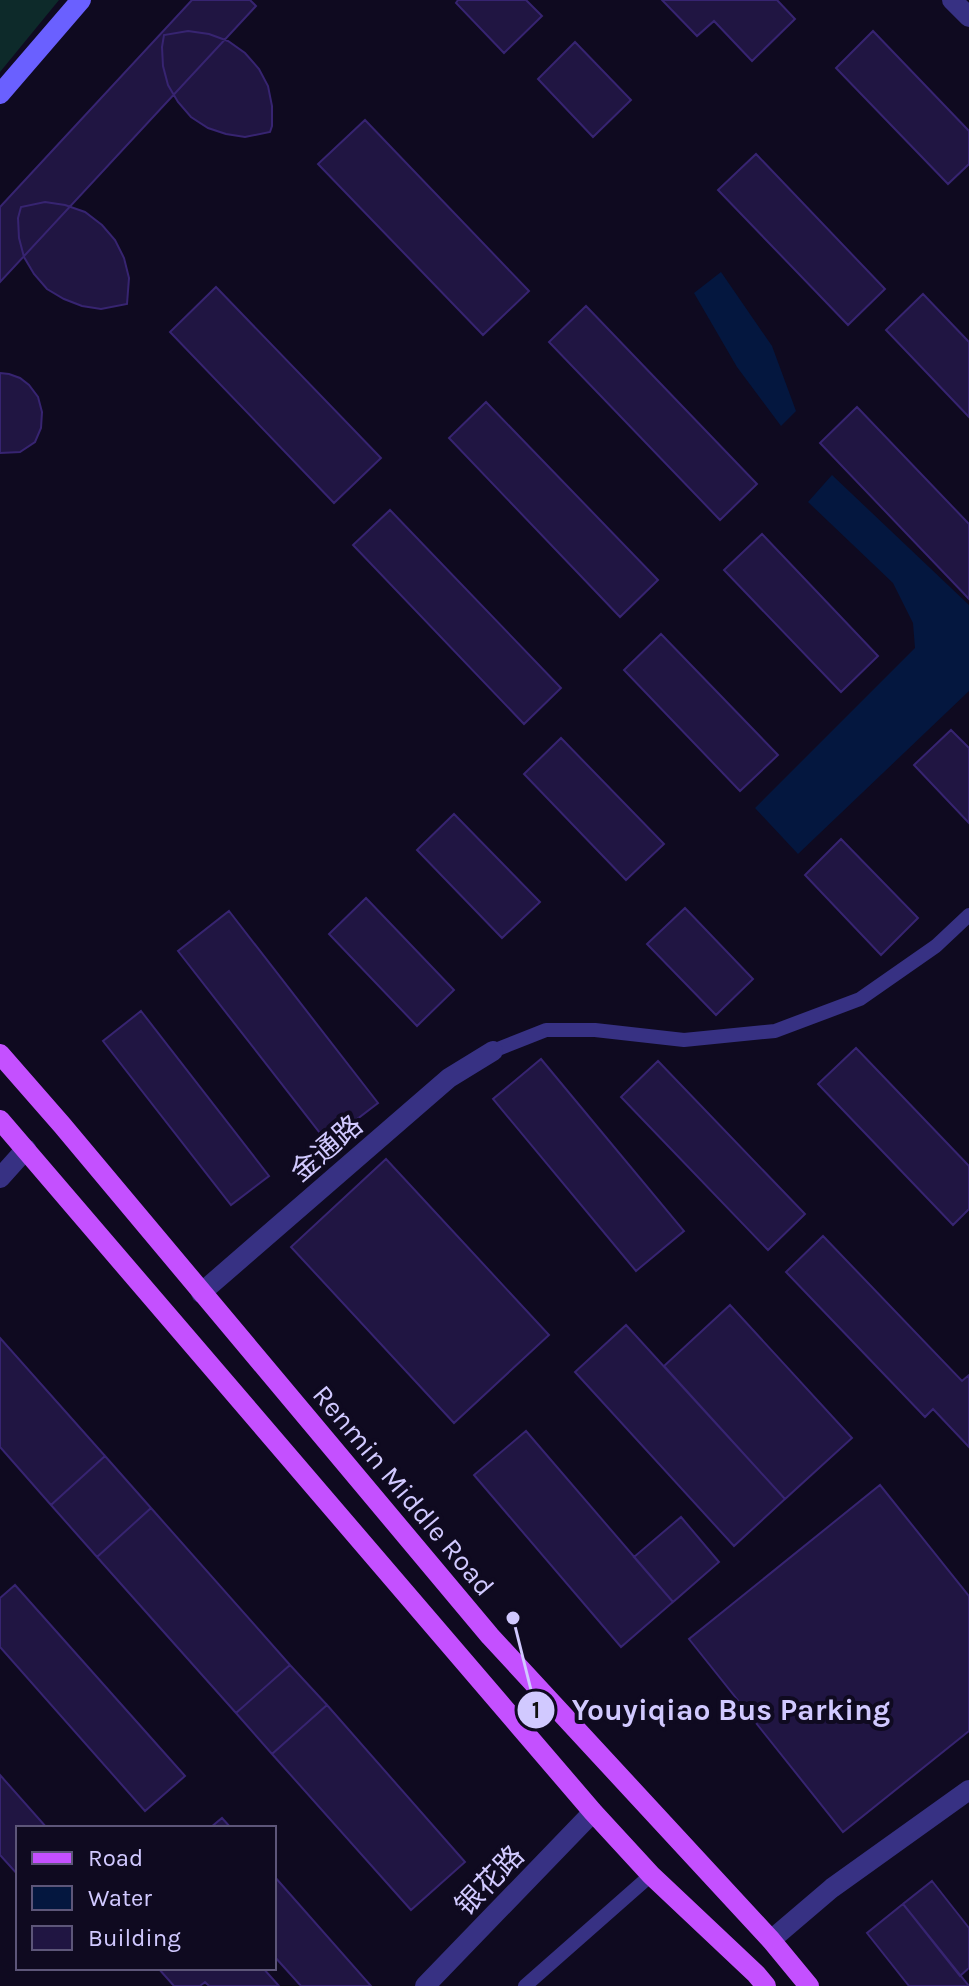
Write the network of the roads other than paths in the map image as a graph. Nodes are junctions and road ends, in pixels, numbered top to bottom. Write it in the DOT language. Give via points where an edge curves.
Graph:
graph roads {
  1 [pos="81,0"];
  2 [pos="952,0"];
  3 [pos="969,17"];
  4 [pos="0,94"];
  5 [pos="969,915"];
  6 [pos="493,1051"];
  7 [pos="0,1054"];
  8 [pos="0,1120"];
  9 [pos="26,1149"];
  10 [pos="0,1178"];
  11 [pos="201,1293"];
  12 [pos="969,1790"];
  13 [pos="593,1812"];
  14 [pos="651,1875"];
  15 [pos="771,1940"];
  16 [pos="425,1986"];
  17 [pos="525,1986"];
  18 [pos="766,1986"];
  19 [pos="809,1986"];
  1 -- 4 [label="main road"];
  2 -- 3 [label="street"];
  5 -- 6 [label="lane" via="936,946 860,999 775,1031 684,1040 546,1030"];
  6 -- 11 [label="street, 金通路" via="449,1078"];
  7 -- 11 [label="main road, Renmin Middle Road"];
  8 -- 9 [label="main road"];
  9 -- 10 [label="street"];
  9 -- 13 [label="main road"];
  11 -- 15 [label="main road, Renmin Middle Road" via="490,1636"];
  12 -- 15 [label="street" via="832,1888"];
  13 -- 14 [label="main road"];
  13 -- 16 [label="street, 银花路"];
  14 -- 17 [label="lane"];
  14 -- 18 [label="main road"];
  15 -- 19 [label="main road, Renmin Middle Road"];
}
